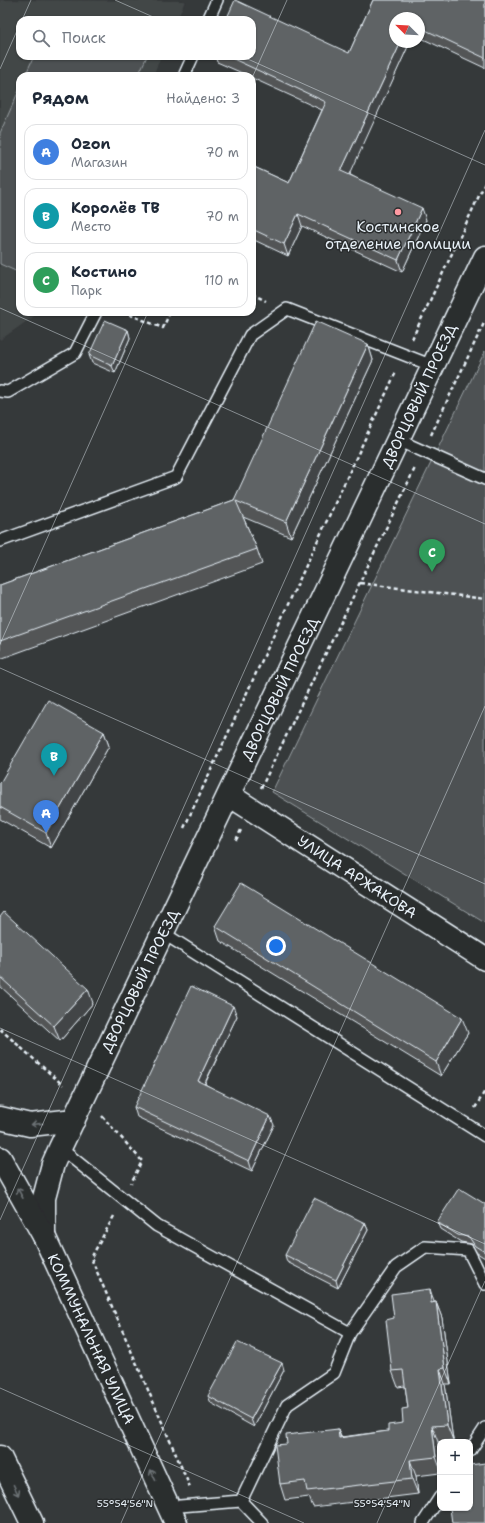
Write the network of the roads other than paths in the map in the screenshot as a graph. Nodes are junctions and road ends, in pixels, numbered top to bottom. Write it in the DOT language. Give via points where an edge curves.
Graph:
graph roads {
  1 [pos="217,0"];
  2 [pos="210,16"];
  3 [pos="191,60"];
  4 [pos="186,72"];
  5 [pos="485,257"];
  6 [pos="94,316"];
  7 [pos="433,366"];
  8 [pos="0,391"];
  9 [pos="398,440"];
  10 [pos="485,479"];
  11 [pos="0,541"];
  12 [pos="229,795"];
  13 [pos="163,933"];
  14 [pos="485,959"];
  15 [pos="78,1111"];
  16 [pos="0,1118"];
  17 [pos="485,1136"];
  18 [pos="60,1148"];
  19 [pos="0,1158"];
  20 [pos="44,1236"];
  21 [pos="485,1284"];
  22 [pos="350,1333"];
  23 [pos="485,1428"];
  24 [pos="473,1446"];
  25 [pos="0,1457"];
  26 [pos="241,1501"];
  27 [pos="437,1502"];
  28 [pos="172,1515"];
  29 [pos="32,1523"];
  30 [pos="262,1523"];
  31 [pos="423,1523"];
  1 -- 2 [label="lane"];
  3 -- 4 [label="lane"];
  5 -- 7 [label="street, ДВОРЦОВЫЙ ПРОЕЗД"];
  6 -- 8 [label="lane" via="75,354 8,392"];
  7 -- 9 [label="street, ДВОРЦОВЫЙ ПРОЕЗД"];
  7 -- 11 [label="lane" via="287,309 250,335 176,477"];
  9 -- 10 [label="lane"];
  9 -- 12 [label="street, ДВОРЦОВЫЙ ПРОЕЗД"];
  12 -- 13 [label="street, ДВОРЦОВЫЙ ПРОЕЗД"];
  12 -- 14 [label="street, УЛИЦА АРЖАКОВА"];
  13 -- 15 [label="street, ДВОРЦОВЫЙ ПРОЕЗД"];
  13 -- 17 [label="lane"];
  15 -- 16 [label="street, one-way" via="30,1125"];
  15 -- 18 [label="street, ДВОРЦОВЫЙ ПРОЕЗД"];
  18 -- 20 [label="street, ДВОРЦОВЫЙ ПРОЕЗД" via="44,1198"];
  18 -- 22 [label="lane" via="157,1226"];
  20 -- 19 [label="street, КОММУНАЛЬНАЯ УЛИЦА, one-way"];
  28 -- 20 [label="street, КОММУНАЛЬНАЯ УЛИЦА, one-way"];
  21 -- 22 [label="lane" via="468,1250 425,1247 396,1267"];
  22 -- 26 [label="lane" via="334,1374 287,1405"];
  23 -- 24 [label="lane"];
  25 -- 29 [label="street, one-way"];
  26 -- 28 [label="lane" via="198,1504"];
  26 -- 30 [label="lane"];
  27 -- 31 [label="lane"];
}
